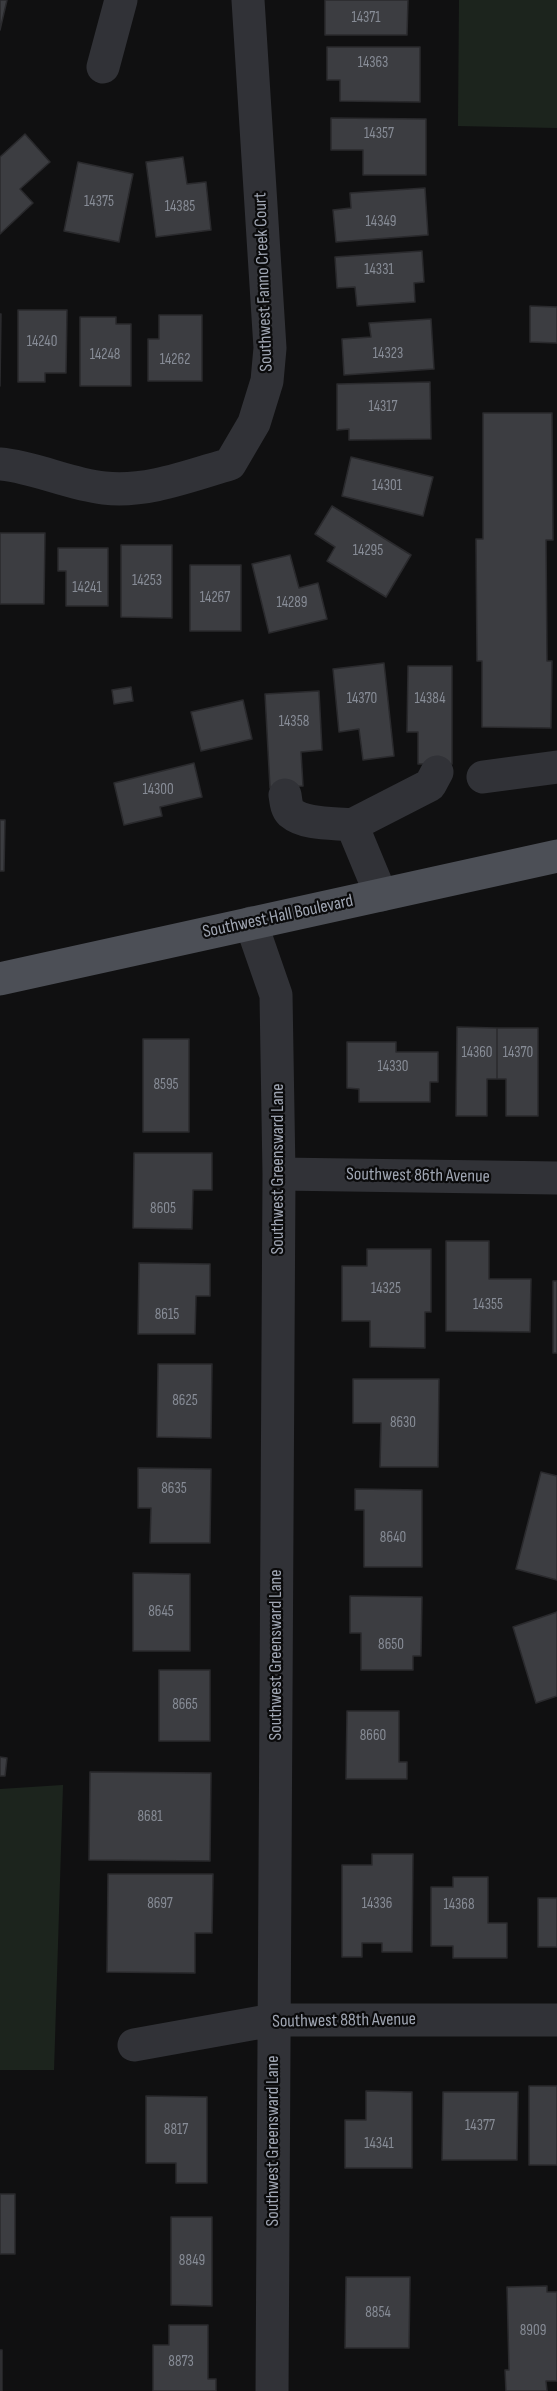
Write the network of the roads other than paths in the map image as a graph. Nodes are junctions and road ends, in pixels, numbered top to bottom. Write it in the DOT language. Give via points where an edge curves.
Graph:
graph roads {
  1 [pos="121,0"];
  2 [pos="248,0"];
  3 [pos="103,67"];
  4 [pos="0,464"];
  5 [pos="557,767"];
  6 [pos="437,772"];
  7 [pos="483,777"];
  8 [pos="285,795"];
  9 [pos="352,825"];
  10 [pos="557,856"];
  11 [pos="381,895"];
  12 [pos="251,923"];
  13 [pos="0,979"];
  14 [pos="279,1173"];
  15 [pos="557,1178"];
  16 [pos="273,2020"];
  17 [pos="557,2020"];
  18 [pos="134,2044"];
  19 [pos="272,2391"];
  1 -- 3 [label="street"];
  2 -- 4 [label="street, Southwest Fanno Creek Court" via="270,348 267,381 254,423 230,464 135,488 103,488"];
  5 -- 7 [label="street"];
  6 -- 9 [label="street" via="430,785"];
  8 -- 9 [label="street" via="291,813 302,818"];
  9 -- 11 [label="street"];
  10 -- 11 [label="main road, Southwest Hall Boulevard"];
  11 -- 12 [label="main road, Southwest Hall Boulevard"];
  12 -- 13 [label="main road, Southwest Hall Boulevard"];
  12 -- 14 [label="street, Southwest Greensward Lane" via="276,995"];
  14 -- 15 [label="street, Southwest 86th Avenue"];
  14 -- 16 [label="street, Southwest Greensward Lane"];
  16 -- 17 [label="street, Southwest 88th Avenue"];
  16 -- 18 [label="street, Southwest 88th Avenue"];
  16 -- 19 [label="street, Southwest Greensward Lane"];
}
